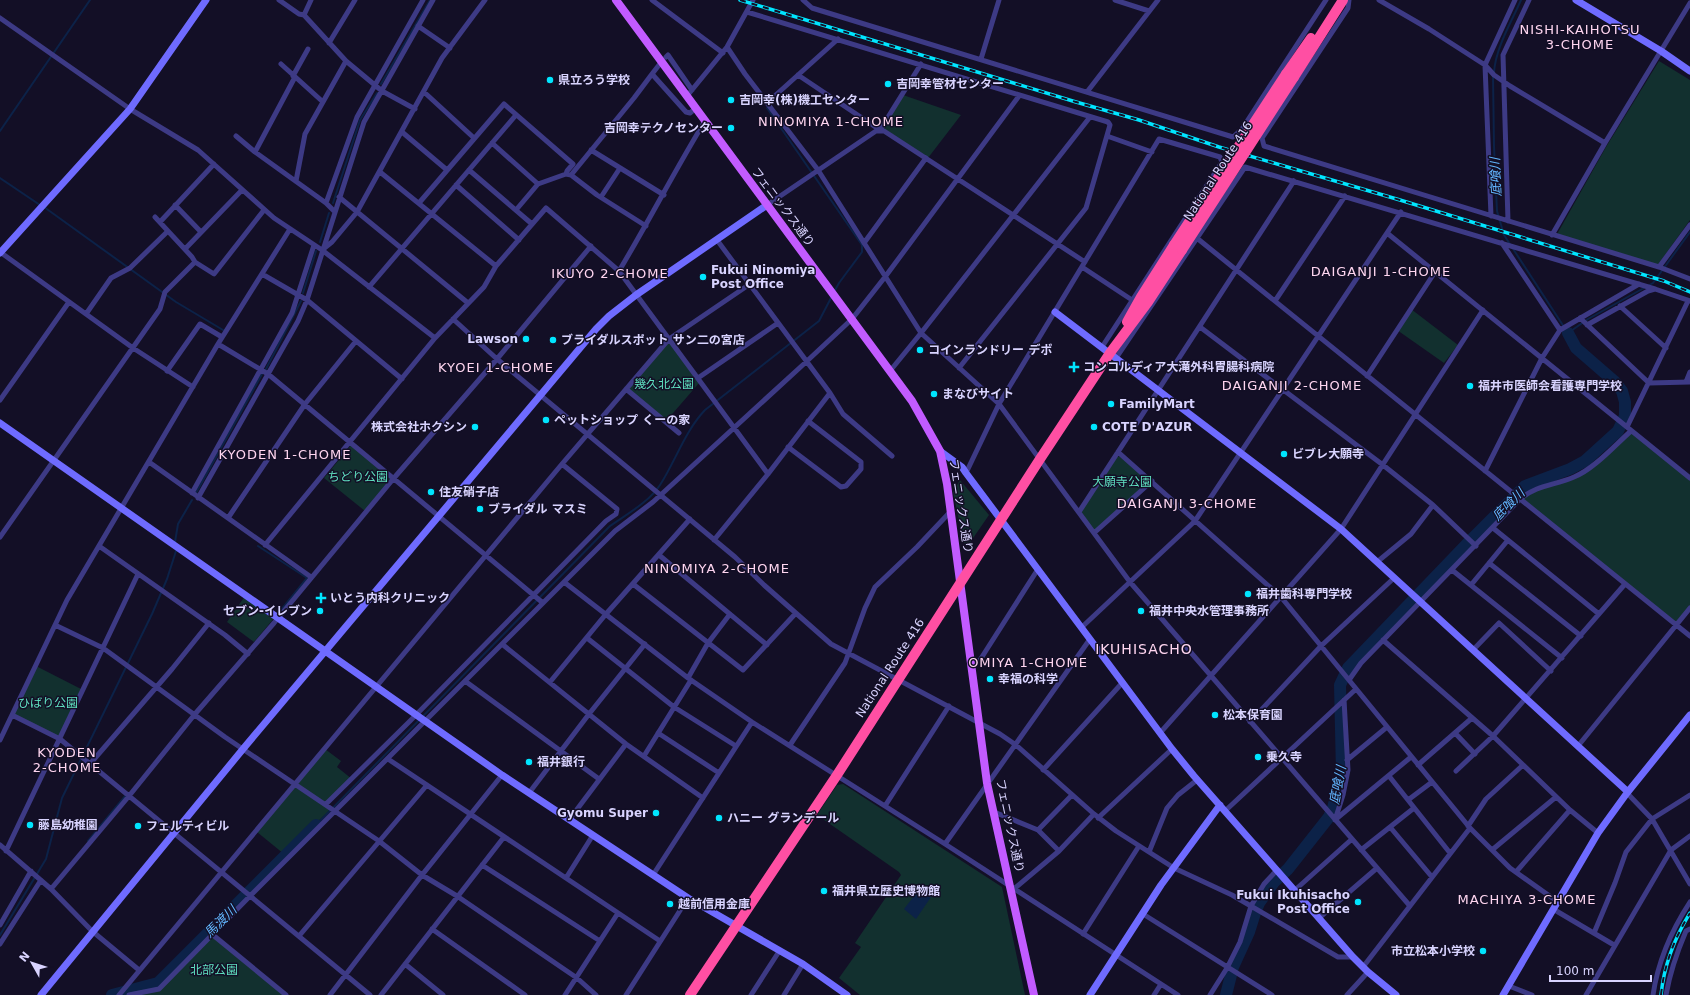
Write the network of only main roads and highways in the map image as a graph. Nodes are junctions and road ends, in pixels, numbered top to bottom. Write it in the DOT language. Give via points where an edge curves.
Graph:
graph roads {
  1 [pos="616,0"];
  2 [pos="1337,0"];
  3 [pos="1343,0"];
  4 [pos="1290,76"];
  5 [pos="961,583"];
  6 [pos="690,995"];
  7 [pos="1034,995"];
  1 -- 5 [label="main road, フェニックス通り" via="689,93 705,121 918,410 940,450 952,510"];
  2 -- 4 [label="highway, National Route 416"];
  3 -- 4 [label="highway, National Route 416"];
  4 -- 5 [label="highway, National Route 416, bridge" via="1178,247 1141,297 1109,353"];
  5 -- 6 [label="highway, National Route 416"];
  5 -- 7 [label="main road, フェニックス通り" via="987,783"];
}
